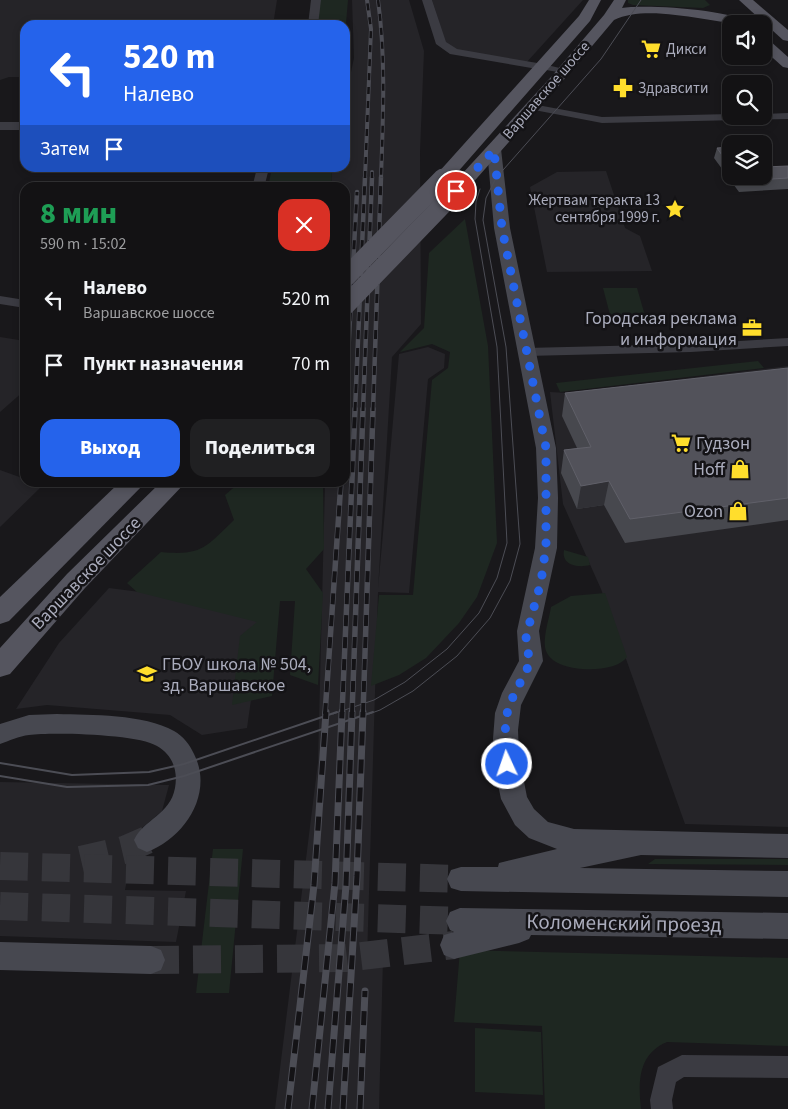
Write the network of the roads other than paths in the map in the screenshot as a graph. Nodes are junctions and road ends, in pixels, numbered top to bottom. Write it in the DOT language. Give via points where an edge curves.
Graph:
graph roads {
  1 [pos="316,0"];
  2 [pos="427,0"];
  3 [pos="595,0"];
  4 [pos="621,0"];
  5 [pos="746,0"];
  6 [pos="760,0"];
  7 [pos="723,2"];
  8 [pos="734,15"];
  9 [pos="743,15"];
  10 [pos="610,17"];
  11 [pos="722,18"];
  12 [pos="314,20"];
  13 [pos="788,23"];
  14 [pos="772,37"];
  15 [pos="788,37"];
  16 [pos="772,50"];
  17 [pos="788,51"];
  18 [pos="788,64"];
  19 [pos="543,67"];
  20 [pos="564,70"];
  21 [pos="532,107"];
  22 [pos="788,116"];
  23 [pos="0,126"];
  24 [pos="20,126"];
  25 [pos="494,150"];
  26 [pos="450,184"];
  27 [pos="350,274"];
  28 [pos="0,300"];
  29 [pos="350,300"];
  30 [pos="20,303"];
  31 [pos="788,342"];
  32 [pos="526,352"];
  33 [pos="130,487"];
  34 [pos="170,487"];
  35 [pos="0,614"];
  36 [pos="0,666"];
  37 [pos="0,734"];
  38 [pos="147,840"];
  39 [pos="641,843"];
  40 [pos="788,846"];
  41 [pos="788,884"];
  42 [pos="788,926"];
  43 [pos="457,933"];
  44 [pos="0,956"];
  45 [pos="151,960"];
  46 [pos="788,1067"];
  47 [pos="662,1109"];
  1 -- 12 [label="street"];
  2 -- 19 [label="street" via="445,48"];
  3 -- 19 [label="main road, Варшавское шоссе" via="585,18"];
  4 -- 7 [label="main road" via="631,7 702,12 716,11"];
  4 -- 10 [label="main road, Варшавское шоссе"];
  5 -- 15 [label="main road"];
  6 -- 13 [label="main road"];
  7 -- 8 [label="main road"];
  7 -- 9 [label="main road"];
  10 -- 11 [label="main road" via="640,10"];
  10 -- 20 [label="main road, Варшавское шоссе"];
  14 -- 17 [label="main road"];
  16 -- 18 [label="main road"];
  19 -- 20 [label="street"];
  19 -- 26 [label="main road, Варшавское шоссе"];
  20 -- 21 [label="main road, Варшавское шоссе"];
  21 -- 22 [label="street" via="602,120"];
  21 -- 25 [label="main road, Варшавское шоссе"];
  23 -- 24 [label="street"];
  25 -- 26 [label="main road, Варшавское шоссе"];
  25 -- 32 [label="main road" via="502,228"];
  26 -- 27 [label="main road, Варшавское шоссе, bridge"];
  26 -- 29 [label="main road, Варшавское шоссе, bridge"];
  28 -- 30 [label="street"];
  31 -- 32 [label="street"];
  32 -- 39 [label="main road" via="546,448 546,546 541,582 526,636 531,661 508,707 505,732 511,791 518,809 532,827 547,835 570,841"];
  33 -- 35 [label="main road, Варшавское шоссе"];
  34 -- 36 [label="main road, Варшавское шоссе" via="76,581"];
  37 -- 38 [label="main road" via="31,725 50,724 143,730 164,737 185,759 190,776 187,800 177,817"];
  39 -- 40 [label="main road"];
  39 -- 41 [label="main road" via="468,880"];
  42 -- 43 [label="main road, Коломенский проезд" via="552,923"];
  44 -- 45 [label="main road"];
  46 -- 47 [label="street" via="682,1066 666,1075"];
}
